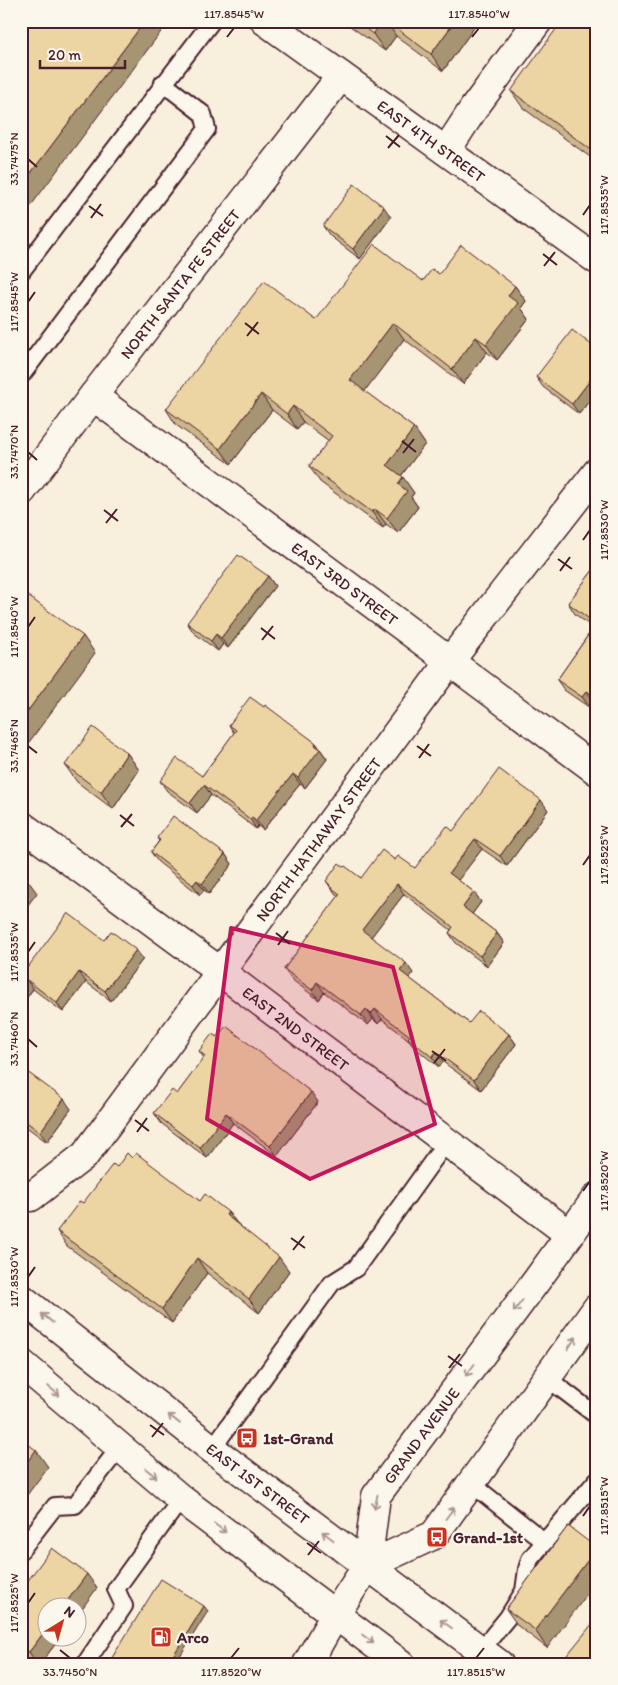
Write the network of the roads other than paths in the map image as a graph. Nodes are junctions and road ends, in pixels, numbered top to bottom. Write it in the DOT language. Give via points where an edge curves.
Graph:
graph roads {
  1 [pos="212,21"];
  2 [pos="265,21"];
  3 [pos="538,21"];
  4 [pos="341,76"];
  5 [pos="163,83"];
  6 [pos="446,151"];
  7 [pos="597,260"];
  8 [pos="21,272"];
  9 [pos="21,376"];
  10 [pos="93,396"];
  11 [pos="597,472"];
  12 [pos="21,492"];
  13 [pos="450,662"];
  14 [pos="597,771"];
  15 [pos="21,825"];
  16 [pos="221,972"];
  17 [pos="447,1141"];
  18 [pos="31,1197"];
  19 [pos="597,1197"];
  20 [pos="569,1234"];
  21 [pos="21,1298"];
  22 [pos="597,1308"];
  23 [pos="21,1363"];
  24 [pos="548,1378"];
  25 [pos="597,1416"];
  26 [pos="120,1447"];
  27 [pos="212,1450"];
  28 [pos="597,1480"];
  29 [pos="472,1484"];
  30 [pos="181,1499"];
  31 [pos="545,1542"];
  32 [pos="21,1550"];
  33 [pos="367,1566"];
  34 [pos="335,1615"];
  35 [pos="490,1657"];
  36 [pos="84,1664"];
  37 [pos="307,1664"];
  38 [pos="401,1664"];
  1 -- 5 [label="lane"];
  2 -- 4 [label="street, EAST 4TH STREET"];
  3 -- 6 [label="street"];
  4 -- 6 [label="street, EAST 4TH STREET"];
  4 -- 10 [label="street, NORTH SANTA FE STREET"];
  5 -- 8 [label="lane"];
  5 -- 9 [label="lane" via="202,114 207,129"];
  6 -- 7 [label="street, EAST 4TH STREET"];
  10 -- 12 [label="street, NORTH SANTA FE STREET"];
  10 -- 13 [label="street, EAST 3RD STREET"];
  11 -- 13 [label="street, NORTH HATHAWAY STREET"];
  13 -- 14 [label="street, EAST 3RD STREET"];
  13 -- 16 [label="street, NORTH HATHAWAY STREET"];
  15 -- 16 [label="street, EAST 2ND STREET"];
  16 -- 17 [label="street, EAST 2ND STREET"];
  16 -- 18 [label="street, NORTH HATHAWAY STREET" via="86,1155"];
  17 -- 20 [label="street, EAST 2ND STREET"];
  17 -- 27 [label="lane" via="356,1268 332,1284"];
  19 -- 20 [label="street, GRAND AVENUE"];
  20 -- 33 [label="street, GRAND AVENUE, one-way" via="376,1496"];
  27 -- 21 [label="street, EAST 1ST STREET, one-way"];
  24 -- 22 [label="street, one-way"];
  23 -- 26 [label="street, one-way"];
  24 -- 25 [label="lane"];
  24 -- 29 [label="street"];
  26 -- 30 [label="street, one-way"];
  26 -- 32 [label="lane" via="75,1505 55,1506"];
  33 -- 27 [label="street, EAST 1ST STREET, one-way"];
  28 -- 31 [label="lane"];
  29 -- 31 [label="lane"];
  33 -- 29 [label="street, one-way" via="434,1535"];
  30 -- 34 [label="street, one-way"];
  30 -- 36 [label="lane" via="116,1589 124,1606"];
  31 -- 35 [label="lane" via="530,1559 524,1590"];
  33 -- 34 [label="street, GRAND AVENUE"];
  35 -- 33 [label="street, EAST 1ST STREET, one-way"];
  34 -- 37 [label="street, GRAND AVENUE"];
  34 -- 38 [label="street, one-way"];
}
